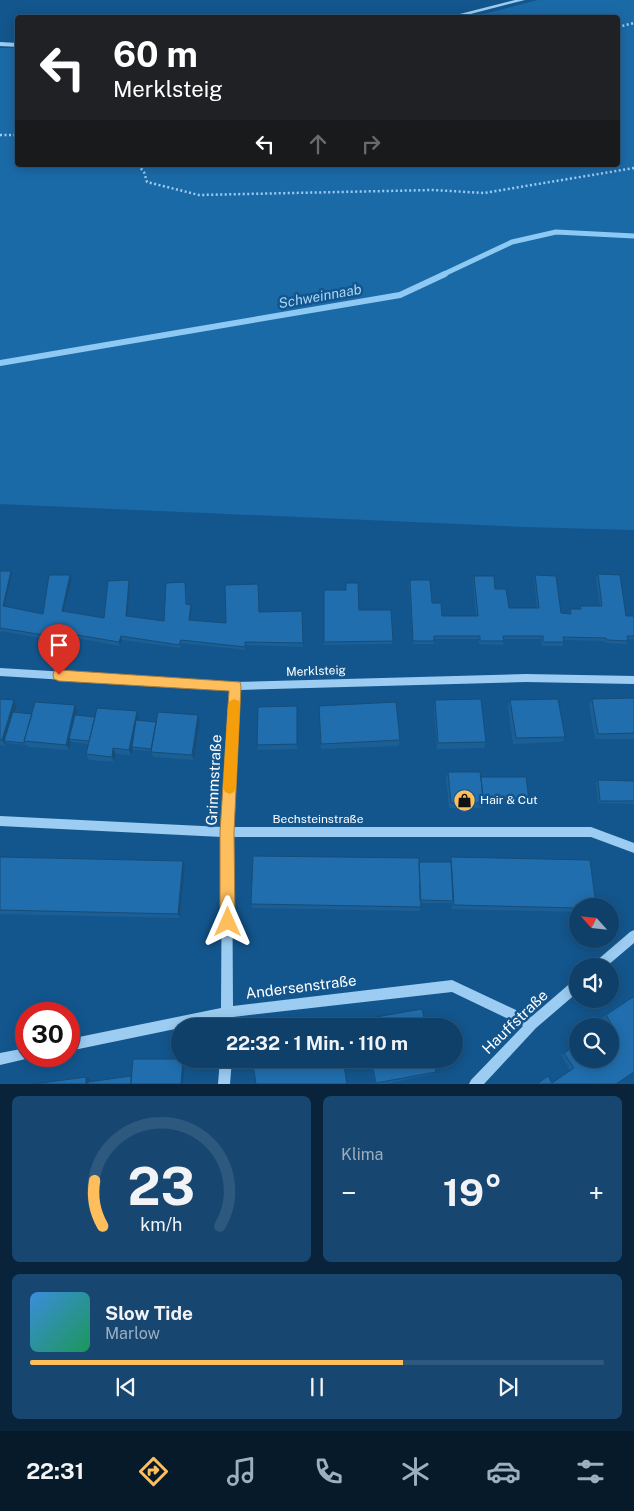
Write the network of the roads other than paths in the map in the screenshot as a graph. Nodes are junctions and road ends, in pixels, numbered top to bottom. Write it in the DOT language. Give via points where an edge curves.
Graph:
graph roads {
  1 [pos="522,0"];
  2 [pos="459,15"];
  3 [pos="0,44"];
  4 [pos="15,45"];
  5 [pos="0,672"];
  6 [pos="634,680"];
  7 [pos="235,686"];
  8 [pos="0,821"];
  9 [pos="227,832"];
  10 [pos="634,848"];
  11 [pos="634,936"];
  12 [pos="608,958"];
  13 [pos="569,992"];
  14 [pos="228,1012"];
  15 [pos="228,1018"];
  16 [pos="532,1024"];
  17 [pos="80,1043"];
  18 [pos="15,1056"];
  19 [pos="0,1059"];
  20 [pos="225,1068"];
  21 [pos="224,1084"];
  22 [pos="475,1084"];
  1 -- 2 [label="street"];
  3 -- 4 [label="street"];
  5 -- 7 [label="street, Merklsteig"];
  6 -- 7 [label="street, Merklsteig" via="526,678"];
  7 -- 9 [label="street, Grimmstraße"];
  8 -- 9 [label="street, Bechsteinstraße"];
  9 -- 10 [label="street, Bechsteinstraße" via="591,832"];
  9 -- 14 [label="street, Grimmstraße"];
  11 -- 12 [label="street"];
  13 -- 16 [label="street, Hauffstraße"];
  14 -- 15 [label="street, Grimmstraße"];
  14 -- 16 [label="street, Andersenstraße" via="452,986"];
  14 -- 17 [label="street, Andersenstraße"];
  16 -- 22 [label="street, Hauffstraße"];
  18 -- 19 [label="street"];
  20 -- 21 [label="street"];
}
